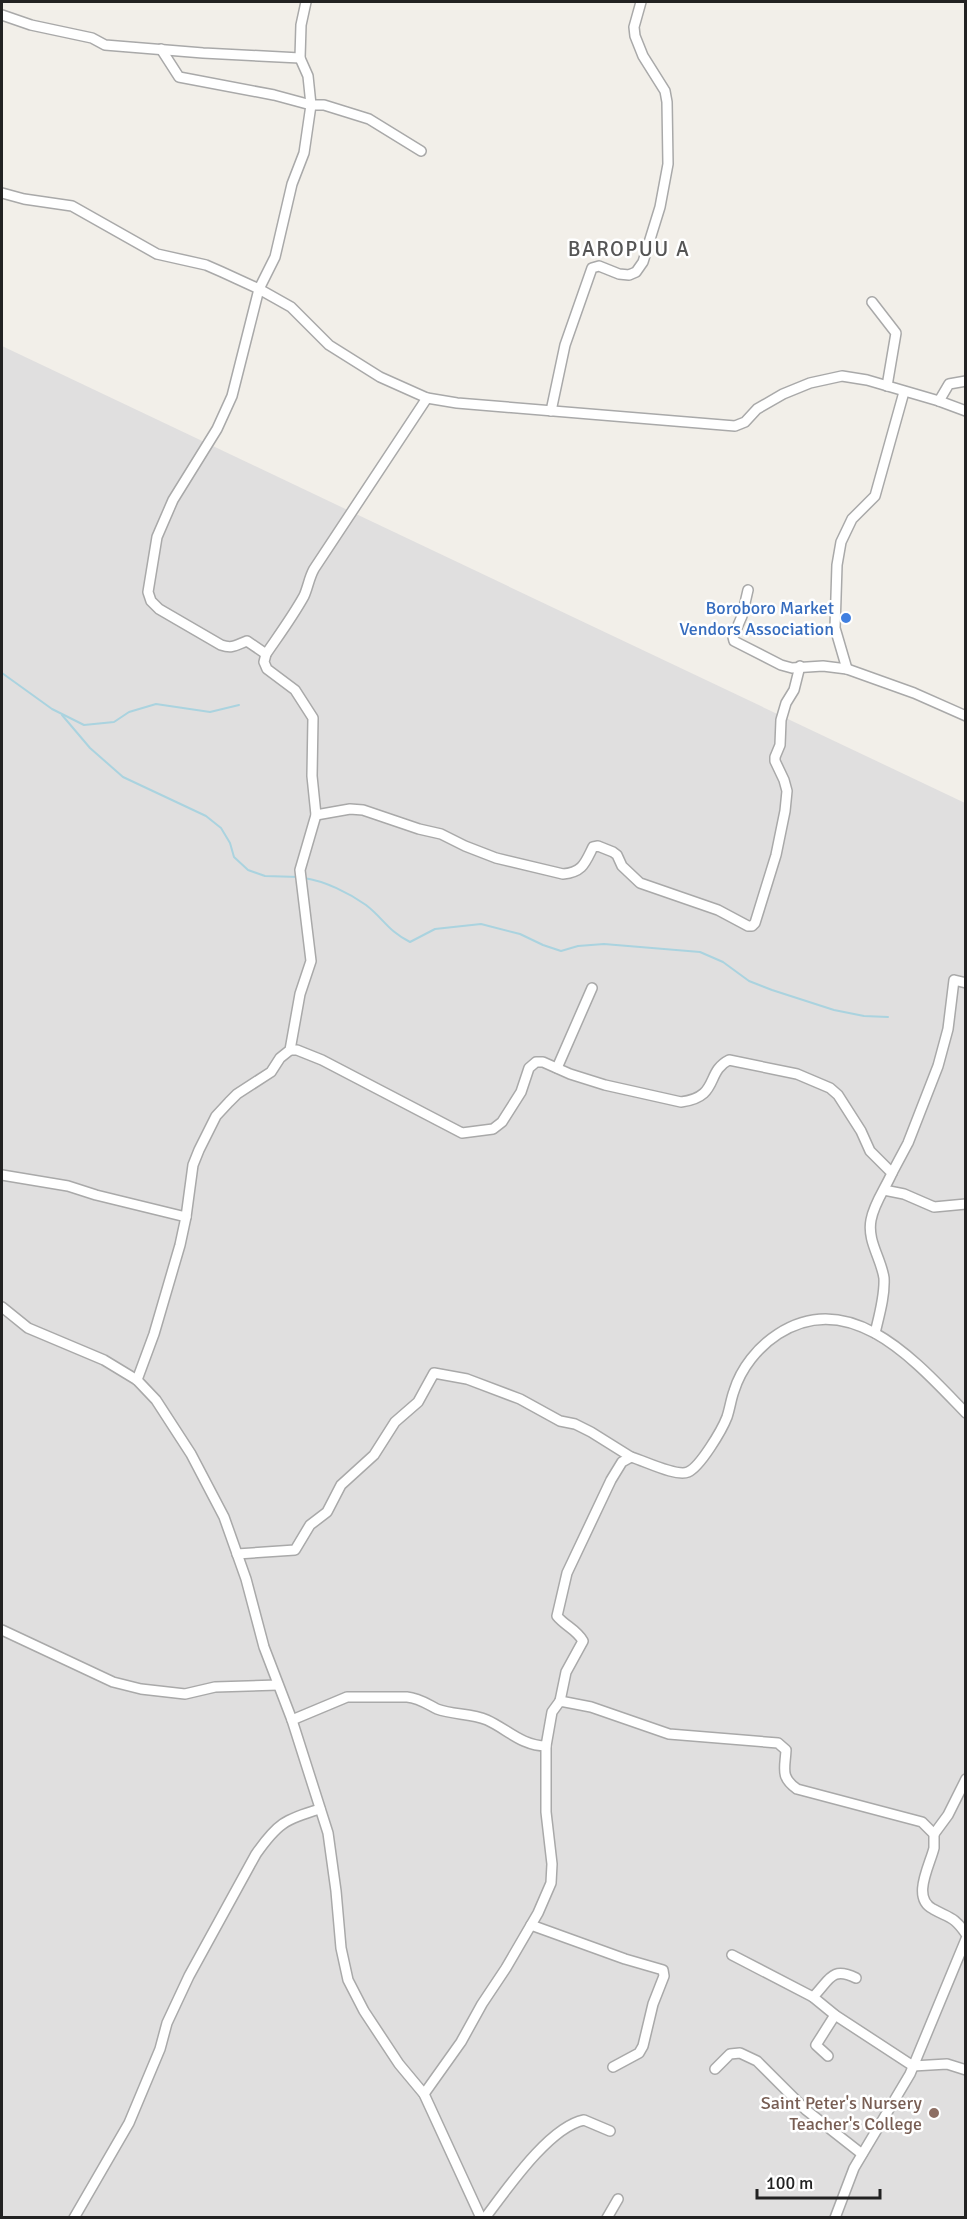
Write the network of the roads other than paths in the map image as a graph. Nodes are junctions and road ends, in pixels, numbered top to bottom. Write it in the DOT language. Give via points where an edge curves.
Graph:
graph roads {
  1 [pos="306,2"];
  2 [pos="641,2"];
  3 [pos="2,15"];
  4 [pos="161,49"];
  5 [pos="300,58"];
  6 [pos="311,105"];
  7 [pos="421,151"];
  8 [pos="2,193"];
  9 [pos="259,289"];
  10 [pos="872,302"];
  11 [pos="966,381"];
  12 [pos="887,386"];
  13 [pos="904,392"];
  14 [pos="426,398"];
  15 [pos="939,401"];
  16 [pos="551,411"];
  17 [pos="966,411"];
  18 [pos="748,590"];
  19 [pos="266,654"];
  20 [pos="800,666"];
  21 [pos="847,669"];
  22 [pos="966,716"];
  23 [pos="316,815"];
  24 [pos="966,982"];
  25 [pos="592,988"];
  26 [pos="290,1050"];
  27 [pos="557,1068"];
  28 [pos="892,1173"];
  29 [pos="2,1175"];
  30 [pos="884,1190"];
  31 [pos="966,1204"];
  32 [pos="186,1217"];
  33 [pos="2,1307"];
  34 [pos="875,1333"];
  35 [pos="137,1380"];
  36 [pos="966,1413"];
  37 [pos="631,1457"];
  38 [pos="237,1554"];
  39 [pos="2,1630"];
  40 [pos="278,1685"];
  41 [pos="560,1701"];
  42 [pos="292,1720"];
  43 [pos="546,1746"];
  44 [pos="966,1779"];
  45 [pos="320,1809"];
  46 [pos="934,1834"];
  47 [pos="531,1925"];
  48 [pos="966,1934"];
  49 [pos="966,1939"];
  50 [pos="732,1955"];
  51 [pos="856,1978"];
  52 [pos="813,1997"];
  53 [pos="835,2015"];
  54 [pos="828,2056"];
  55 [pos="913,2066"];
  56 [pos="613,2067"];
  57 [pos="715,2069"];
  58 [pos="966,2070"];
  59 [pos="424,2094"];
  60 [pos="610,2132"];
  61 [pos="862,2154"];
  62 [pos="618,2199"];
  63 [pos="74,2217"];
  64 [pos="483,2217"];
  65 [pos="607,2217"];
  66 [pos="835,2217"];
  1 -- 5 [label="street"];
  2 -- 16 [label="street" via="635,36 646,62 666,91 668,164 660,207 643,262 636,272 629,275 598,266 592,268 565,345"];
  3 -- 4 [label="street" via="105,45"];
  4 -- 5 [label="street"];
  4 -- 6 [label="street" via="179,77 274,94"];
  5 -- 6 [label="street" via="308,76"];
  6 -- 7 [label="street" via="369,118"];
  6 -- 9 [label="street" via="306,145 292,184 275,257"];
  8 -- 9 [label="street" via="72,206 157,254 206,265"];
  9 -- 14 [label="street" via="291,307 345,356"];
  9 -- 19 [label="street" via="232,396 217,429 164,516 148,592 159,609 221,645 230,648 247,640"];
  10 -- 12 [label="street" via="896,333"];
  11 -- 15 [label="street" via="949,384"];
  12 -- 13 [label="street"];
  12 -- 16 [label="street" via="842,376 810,383 783,394 735,426"];
  13 -- 15 [label="street"];
  13 -- 21 [label="street" via="875,496 852,519 841,542 835,628"];
  14 -- 16 [label="street"];
  14 -- 19 [label="street" via="314,569 302,599"];
  15 -- 17 [label="street"];
  18 -- 20 [label="street" via="733,640 781,665"];
  19 -- 23 [label="street" via="267,669 295,690 313,718"];
  20 -- 21 [label="street"];
  20 -- 23 [label="street" via="781,720 780,745 775,757 786,791 784,817 771,874 752,926 640,883 622,867 617,855 603,847 593,848 574,873 563,874 496,858 441,834 363,810"];
  21 -- 22 [label="street"];
  23 -- 26 [label="street" via="300,870 311,961 300,994"];
  24 -- 28 [label="street" via="954,980 948,1029 938,1066"];
  25 -- 27 [label="street"];
  26 -- 27 [label="street" via="322,1060 462,1132 493,1129 502,1122 521,1092 529,1068 536,1062"];
  26 -- 32 [label="street" via="271,1072 237,1094 216,1116 193,1165"];
  27 -- 28 [label="street" via="605,1085 681,1102 708,1090 719,1068 729,1060 797,1074 838,1095 870,1151"];
  28 -- 30 [label="street"];
  29 -- 32 [label="street" via="68,1186"];
  30 -- 31 [label="street" via="934,1207"];
  30 -- 34 [label="street" via="874,1208 870,1231 884,1277"];
  32 -- 35 [label="street" via="154,1334"];
  33 -- 35 [label="street" via="28,1328 104,1360"];
  34 -- 36 [label="street" via="910,1358"];
  34 -- 37 [label="street" via="853,1323 818,1318 785,1329 764,1343 741,1374 722,1427 694,1469 685,1474 671,1472"];
  35 -- 38 [label="street" via="156,1400 191,1454 224,1517"];
  37 -- 38 [label="street" via="591,1432 520,1399 467,1379 434,1373 418,1402 395,1422 374,1455 341,1485 327,1512 310,1525 294,1550"];
  37 -- 41 [label="street" via="622,1462 611,1480 567,1573 557,1616 584,1641 566,1672"];
  38 -- 40 [label="street"];
  39 -- 40 [label="street" via="113,1682 141,1689 185,1694 215,1687"];
  40 -- 42 [label="street"];
  41 -- 43 [label="street" via="552,1712"];
  41 -- 46 [label="street" via="591,1707 669,1734 778,1743 786,1750 787,1782 797,1789 922,1822"];
  42 -- 43 [label="street" via="347,1697 407,1697 438,1709 488,1720 522,1741"];
  42 -- 45 [label="street"];
  43 -- 47 [label="street" via="546,1812 552,1876"];
  44 -- 46 [label="street"];
  45 -- 59 [label="street" via="328,1833 348,1980 399,2064"];
  45 -- 63 [label="street" via="277,1826 256,1854 184,1985 129,2123"];
  46 -- 48 [label="street" via="922,1889 924,1902 953,1918"];
  47 -- 56 [label="street" via="663,1970 643,2046 639,2053"];
  47 -- 59 [label="street" via="461,2042"];
  49 -- 55 [label="street"];
  50 -- 52 [label="street"];
  51 -- 52 [label="street" via="841,1971 834,1973"];
  52 -- 53 [label="street"];
  53 -- 54 [label="street" via="816,2045"];
  53 -- 55 [label="street"];
  55 -- 58 [label="street" via="946,2064"];
  55 -- 61 [label="street"];
  57 -- 61 [label="street" via="730,2054 740,2053 757,2061 806,2110"];
  59 -- 64 [label="street"];
  60 -- 64 [label="street" via="584,2120 558,2132"];
  61 -- 66 [label="street"];
  62 -- 65 [label="street"];
}
